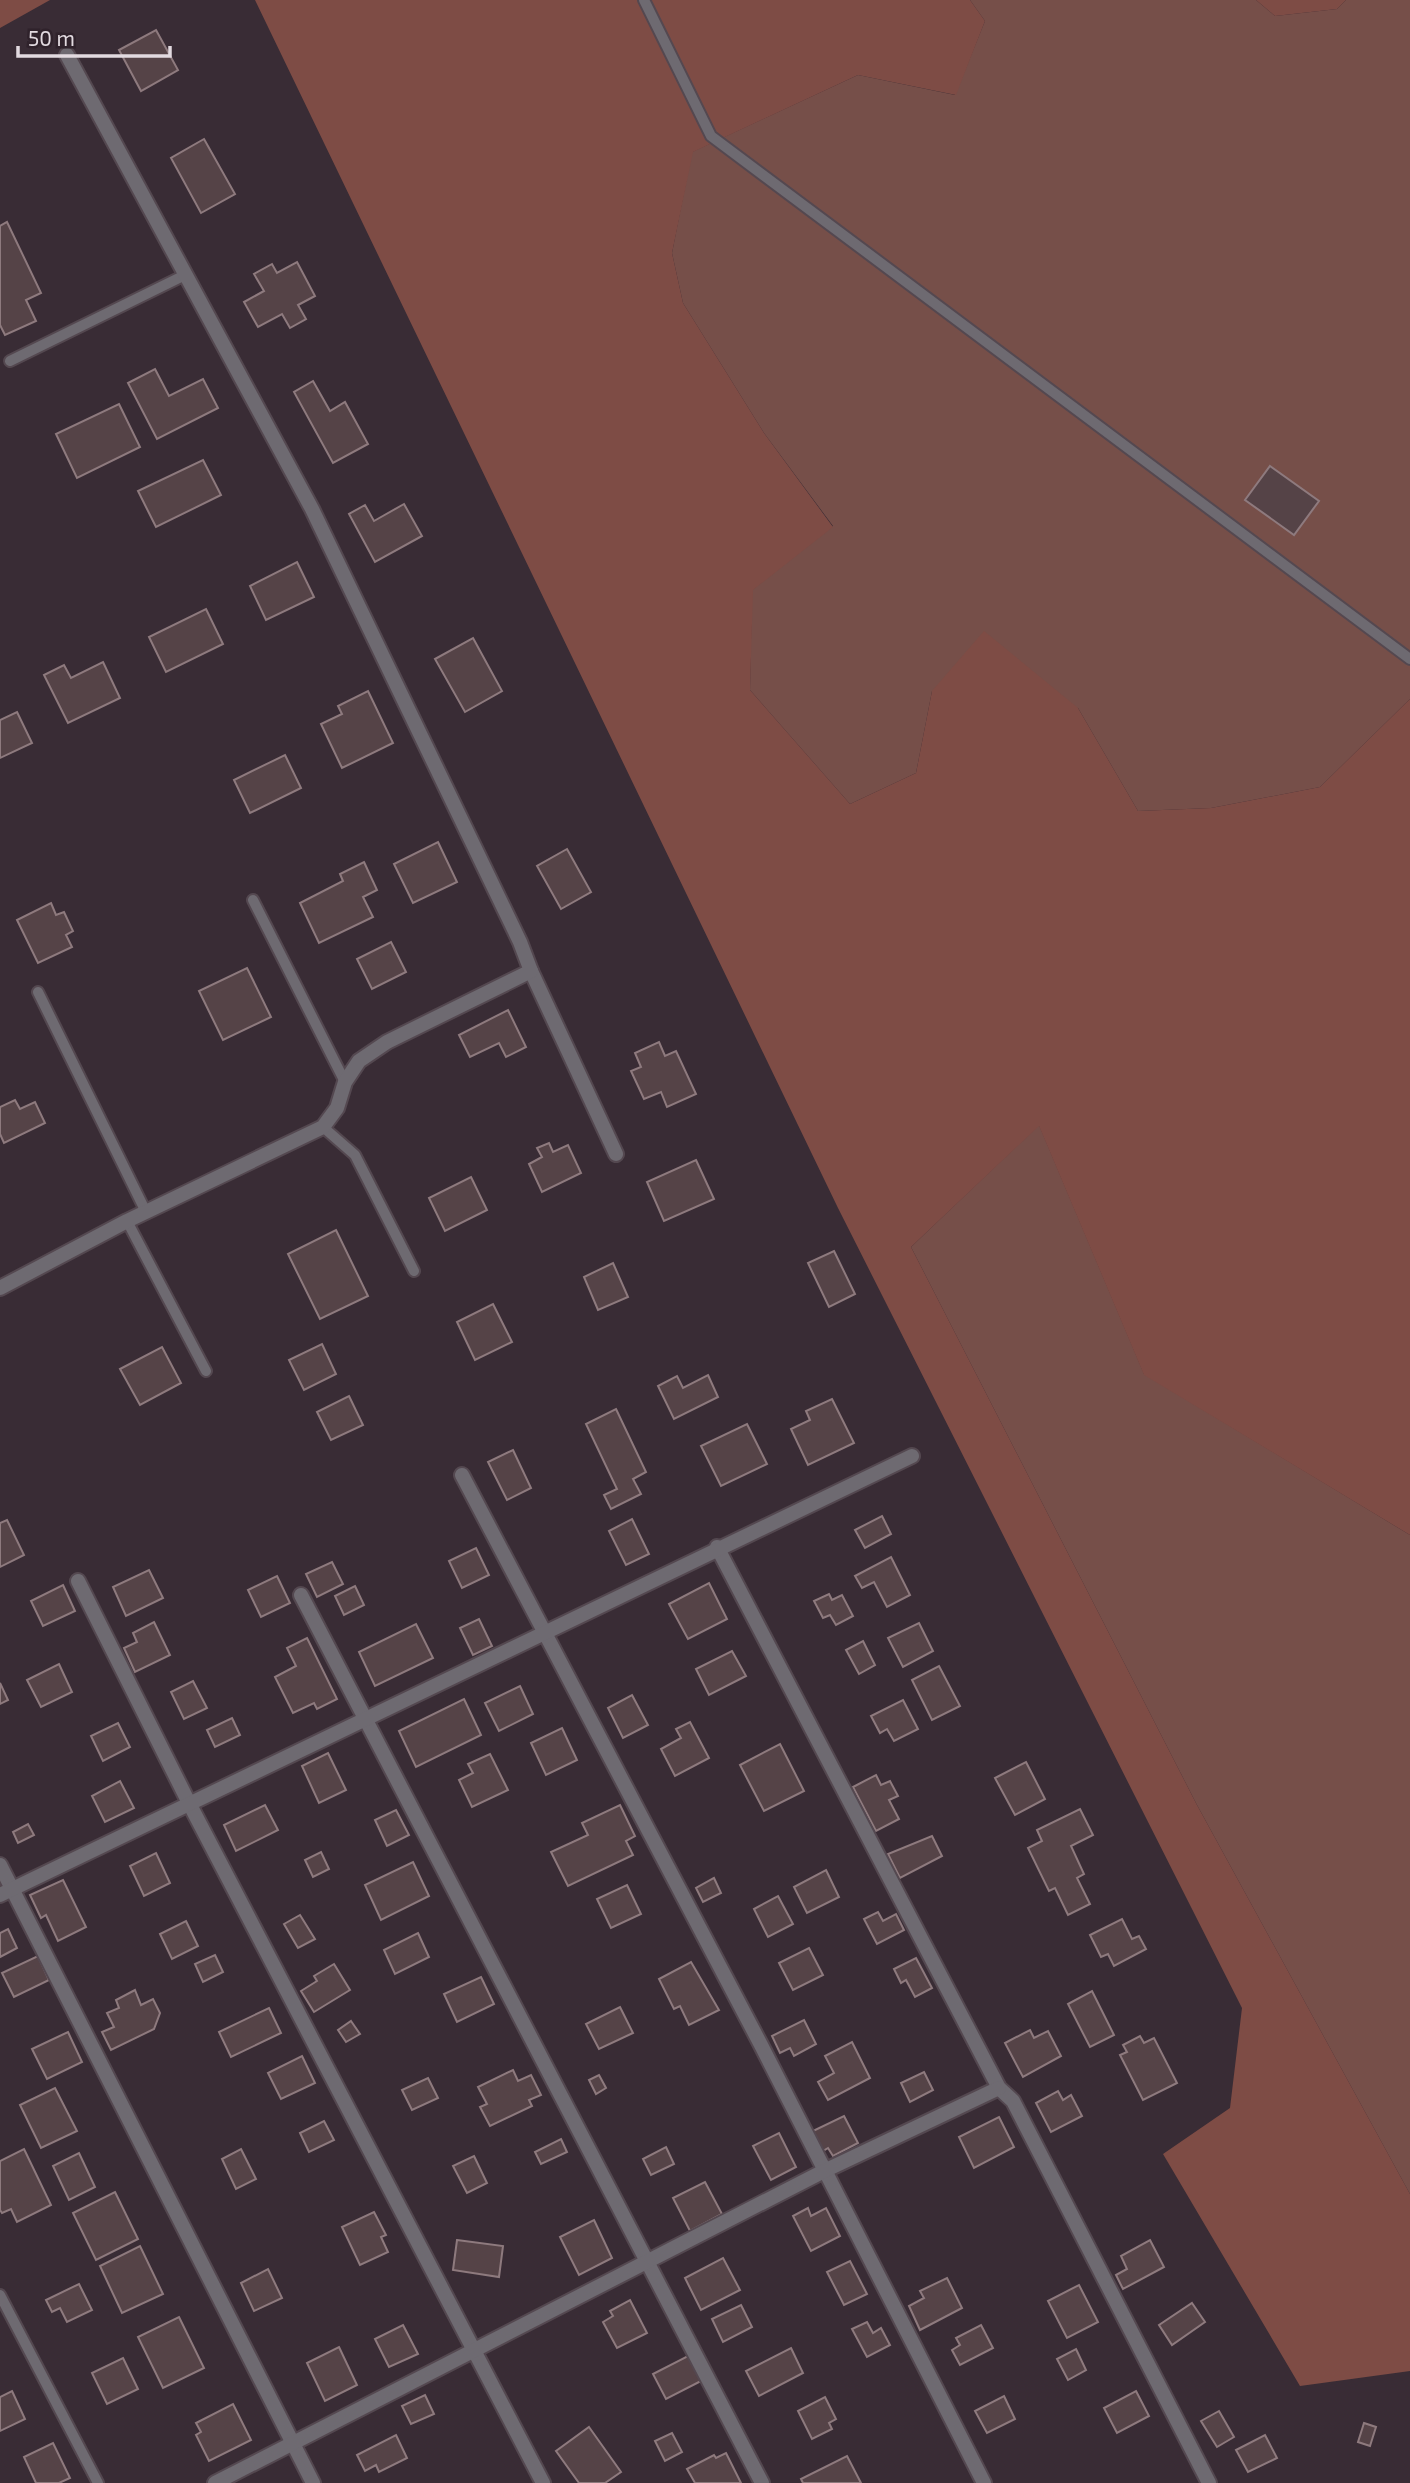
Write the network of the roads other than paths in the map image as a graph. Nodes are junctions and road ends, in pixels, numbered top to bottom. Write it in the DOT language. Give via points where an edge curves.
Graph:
graph roads {
  1 [pos="644,0"];
  2 [pos="67,55"];
  3 [pos="185,275"];
  4 [pos="10,361"];
  5 [pos="1410,659"];
  6 [pos="253,900"];
  7 [pos="531,971"];
  8 [pos="38,992"];
  9 [pos="345,1083"];
  10 [pos="323,1127"];
  11 [pos="616,1154"];
  12 [pos="146,1212"];
  13 [pos="127,1221"];
  14 [pos="414,1271"];
  15 [pos="0,1288"];
  16 [pos="206,1371"];
  17 [pos="912,1455"];
  18 [pos="462,1475"];
  19 [pos="718,1548"];
  20 [pos="78,1581"];
  21 [pos="301,1595"];
  22 [pos="545,1634"];
  23 [pos="365,1717"];
  24 [pos="188,1803"];
  25 [pos="0,1865"];
  26 [pos="6,1892"];
  27 [pos="999,2088"];
  28 [pos="824,2171"];
  29 [pos="648,2261"];
  30 [pos="0,2295"];
  31 [pos="473,2352"];
  32 [pos="292,2443"];
  33 [pos="98,2483"];
  34 [pos="215,2483"];
  35 [pos="313,2483"];
  36 [pos="543,2483"];
  37 [pos="762,2483"];
  38 [pos="984,2483"];
  39 [pos="1209,2483"];
  1 -- 5 [label="lane" via="711,136"];
  2 -- 3 [label="street"];
  3 -- 4 [label="lane"];
  3 -- 7 [label="street" via="312,509"];
  6 -- 9 [label="lane"];
  7 -- 9 [label="street" via="387,1042 359,1061"];
  7 -- 11 [label="street"];
  8 -- 12 [label="lane"];
  9 -- 10 [label="street" via="337,1108"];
  10 -- 12 [label="street"];
  10 -- 14 [label="lane" via="355,1155"];
  12 -- 13 [label="street"];
  13 -- 15 [label="street"];
  13 -- 16 [label="lane"];
  17 -- 19 [label="street"];
  18 -- 22 [label="street"];
  19 -- 22 [label="street"];
  19 -- 27 [label="street"];
  20 -- 24 [label="street"];
  21 -- 23 [label="street"];
  22 -- 23 [label="street"];
  22 -- 28 [label="street"];
  23 -- 24 [label="street"];
  23 -- 29 [label="street"];
  24 -- 26 [label="street"];
  24 -- 31 [label="street"];
  25 -- 26 [label="street"];
  26 -- 32 [label="street"];
  27 -- 28 [label="street"];
  27 -- 39 [label="street" via="1013,2101"];
  28 -- 29 [label="street"];
  28 -- 38 [label="street"];
  29 -- 31 [label="street"];
  29 -- 37 [label="street"];
  30 -- 33 [label="lane"];
  31 -- 32 [label="street"];
  31 -- 36 [label="street"];
  32 -- 34 [label="street"];
  32 -- 35 [label="street"];
}
